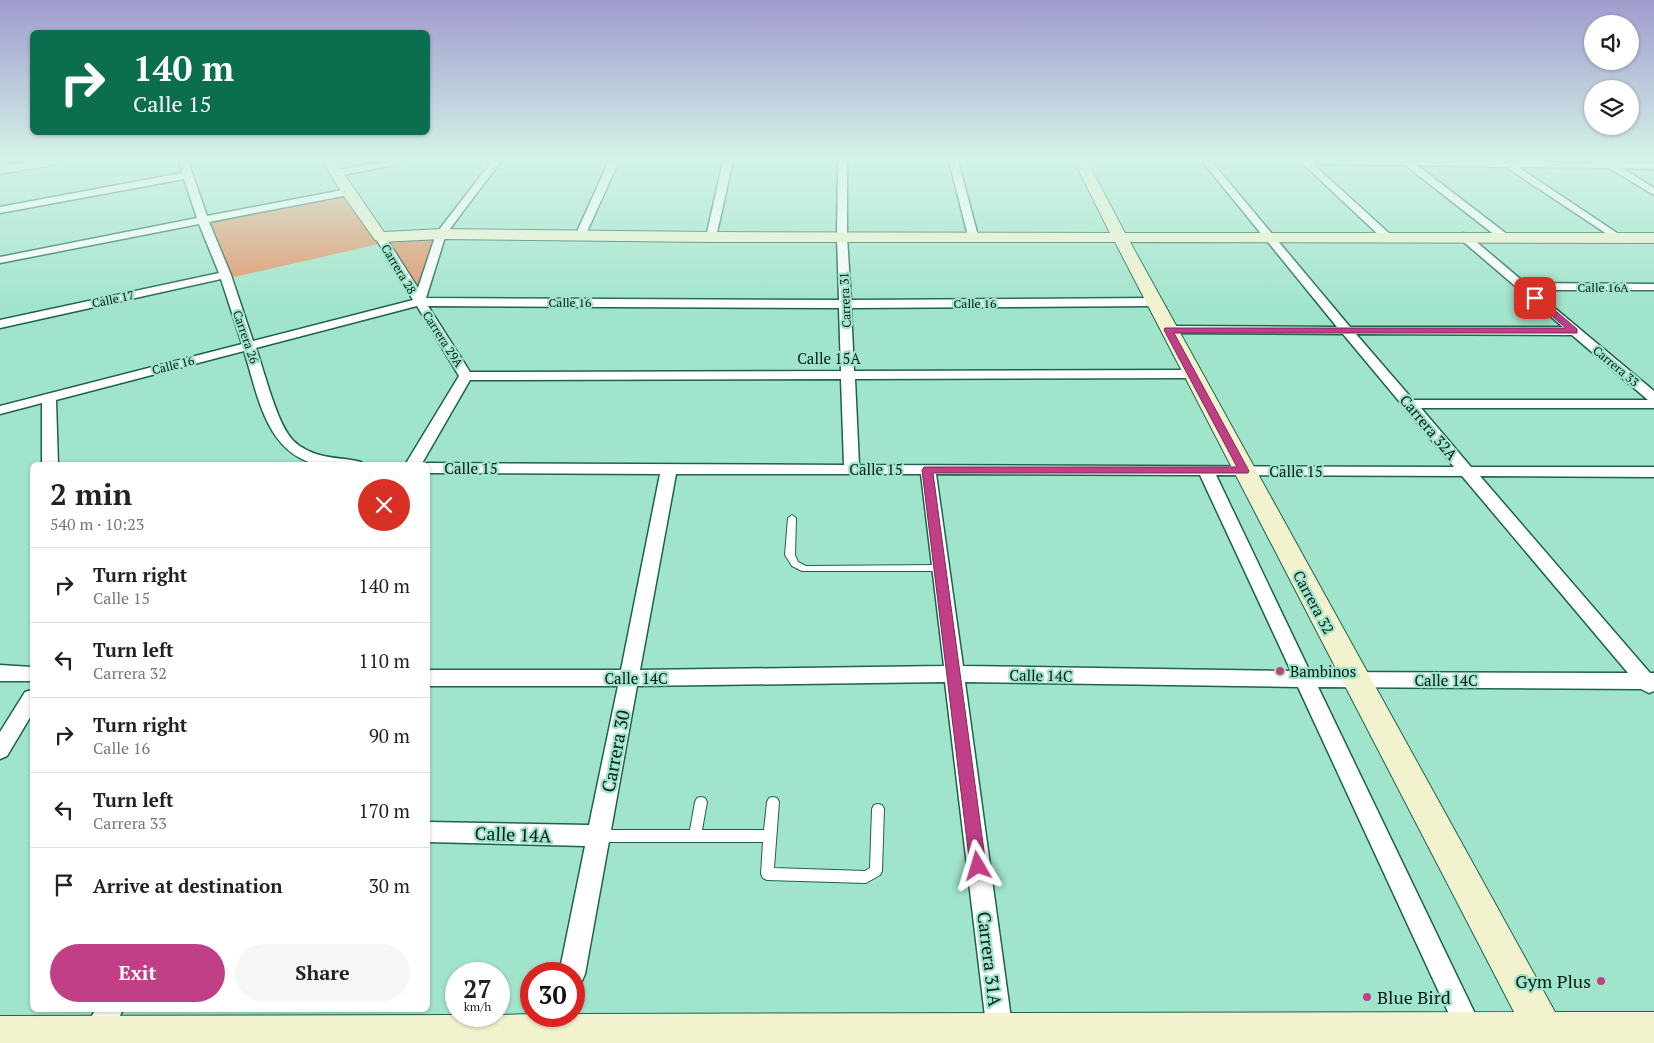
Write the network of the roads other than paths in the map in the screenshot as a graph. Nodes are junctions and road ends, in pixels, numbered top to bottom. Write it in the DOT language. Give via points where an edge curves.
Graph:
graph roads {
  1 [pos="200,210"];
  2 [pos="256,210"];
  3 [pos="361,210"];
  4 [pos="459,210"];
  5 [pos="592,210"];
  6 [pos="717,210"];
  7 [pos="842,210"];
  8 [pos="966,210"];
  9 [pos="1106,210"];
  10 [pos="1247,210"];
  11 [pos="1358,210"];
  12 [pos="1469,210"];
  13 [pos="1576,210"];
  14 [pos="203,220"];
  15 [pos="441,234"];
  16 [pos="580,236"];
  17 [pos="973,236"];
  18 [pos="1120,236"];
  19 [pos="1269,236"];
  20 [pos="1463,236"];
  21 [pos="380,237"];
  22 [pos="711,237"];
  23 [pos="842,237"];
  24 [pos="1387,237"];
  25 [pos="1504,237"];
  26 [pos="1616,237"];
  27 [pos="1653,238"];
  28 [pos="0,260"];
  29 [pos="225,275"];
  30 [pos="1522,286"];
  31 [pos="1654,287"];
  32 [pos="419,302"];
  33 [pos="1153,302"];
  34 [pos="845,304"];
  35 [pos="0,324"];
  36 [pos="1168,330"];
  37 [pos="1346,330"];
  38 [pos="1574,331"];
  39 [pos="250,346"];
  40 [pos="848,374"];
  41 [pos="1192,374"];
  42 [pos="466,376"];
  43 [pos="50,397"];
  44 [pos="1654,398"];
  45 [pos="1410,404"];
  46 [pos="1654,404"];
  47 [pos="0,410"];
  48 [pos="50,462"];
  49 [pos="326,462"];
  50 [pos="415,462"];
  51 [pos="430,468"];
  52 [pos="669,469"];
  53 [pos="852,469"];
  54 [pos="928,470"];
  55 [pos="1206,471"];
  56 [pos="1244,471"];
  57 [pos="1467,471"];
  58 [pos="1654,472"];
  59 [pos="792,518"];
  60 [pos="940,568"];
  61 [pos="0,673"];
  62 [pos="30,674"];
  63 [pos="953,674"];
  64 [pos="430,678"];
  65 [pos="629,678"];
  66 [pos="1304,679"];
  67 [pos="1356,680"];
  68 [pos="1651,684"];
  69 [pos="30,701"];
  70 [pos="0,750"];
  71 [pos="701,802"];
  72 [pos="773,802"];
  73 [pos="878,809"];
  74 [pos="430,832"];
  75 [pos="598,836"];
  76 [pos="770,836"];
  77 [pos="695,837"];
  78 [pos="574,962"];
  79 [pos="102,1023"];
  80 [pos="585,1025"];
  81 [pos="523,1027"];
  82 [pos="1654,1031"];
  83 [pos="1000,1033"];
  84 [pos="0,1035"];
  85 [pos="1475,1037"];
  86 [pos="1545,1037"];
  87 [pos="291,1039"];
  1 -- 14 [label="street, Carrera 26"];
  2 -- 14 [label="street"];
  3 -- 21 [label="street, Carrera 28"];
  4 -- 15 [label="street, Carrera 29A"];
  5 -- 16 [label="street"];
  6 -- 22 [label="street"];
  7 -- 23 [label="street, Carrera 31"];
  8 -- 17 [label="street"];
  9 -- 18 [label="street, Carrera 32"];
  10 -- 19 [label="street, Carrera 32A"];
  11 -- 24 [label="street"];
  12 -- 25 [label="street"];
  13 -- 26 [label="street"];
  14 -- 28 [label="street"];
  14 -- 29 [label="street, Carrera 26"];
  15 -- 16 [label="street"];
  15 -- 21 [label="street"];
  15 -- 32 [label="street, Carrera 29A"];
  16 -- 22 [label="street"];
  17 -- 18 [label="street"];
  17 -- 23 [label="street"];
  18 -- 19 [label="street"];
  18 -- 33 [label="street, Carrera 32"];
  19 -- 24 [label="street"];
  19 -- 37 [label="street, Carrera 32A"];
  20 -- 24 [label="street"];
  20 -- 25 [label="street"];
  20 -- 30 [label="street, Carrera 33"];
  21 -- 32 [label="street, Carrera 28"];
  22 -- 23 [label="street"];
  23 -- 34 [label="street, Carrera 31"];
  25 -- 26 [label="street"];
  26 -- 27 [label="street"];
  29 -- 35 [label="street, Calle 17"];
  29 -- 39 [label="street, Carrera 26"];
  30 -- 31 [label="street, Calle 16A"];
  30 -- 38 [label="street, Carrera 33"];
  32 -- 34 [label="street, Calle 16"];
  32 -- 39 [label="street, Calle 16"];
  32 -- 42 [label="street, Carrera 29A"];
  33 -- 34 [label="street, Calle 16"];
  33 -- 36 [label="street, Carrera 32"];
  34 -- 40 [label="street, Carrera 31"];
  36 -- 37 [label="street"];
  36 -- 41 [label="street, Carrera 32"];
  37 -- 38 [label="street"];
  37 -- 45 [label="street, Carrera 32A"];
  38 -- 44 [label="street, Carrera 33"];
  39 -- 43 [label="street, Calle 16"];
  39 -- 49 [label="street, Carrera 26" via="275,424 286,443"];
  40 -- 41 [label="street, Calle 15A"];
  40 -- 42 [label="street, Calle 15A"];
  40 -- 53 [label="street, Carrera 31"];
  41 -- 56 [label="street, Carrera 32"];
  42 -- 50 [label="street, Carrera 29A"];
  43 -- 47 [label="street, Calle 16"];
  43 -- 48 [label="street"];
  45 -- 46 [label="street"];
  45 -- 57 [label="street, Carrera 32A"];
  51 -- 52 [label="street, Calle 15"];
  52 -- 53 [label="street, Calle 15"];
  52 -- 65 [label="street, Carrera 30"];
  53 -- 54 [label="street, Calle 15"];
  54 -- 55 [label="street, Calle 15"];
  54 -- 60 [label="street, Carrera 31A"];
  55 -- 56 [label="street, Calle 15"];
  55 -- 66 [label="street"];
  56 -- 57 [label="street, Calle 15"];
  56 -- 67 [label="street, Carrera 32"];
  57 -- 58 [label="street, Calle 15"];
  57 -- 68 [label="street, Carrera 32A"];
  59 -- 60 [label="lane" via="790,555 795,564 805,569"];
  60 -- 63 [label="street, Carrera 31A"];
  61 -- 62 [label="street"];
  63 -- 65 [label="street, Calle 14C"];
  63 -- 66 [label="street, Calle 14C"];
  63 -- 83 [label="street, Carrera 31A"];
  64 -- 65 [label="street, Calle 14C"];
  65 -- 75 [label="street, Carrera 30"];
  66 -- 67 [label="street, Calle 14C"];
  66 -- 85 [label="street"];
  67 -- 68 [label="street, Calle 14C"];
  67 -- 86 [label="street, Carrera 32"];
  69 -- 70 [label="street"];
  71 -- 77 [label="lane"];
  72 -- 76 [label="lane"];
  73 -- 76 [label="lane" via="876,872 866,877 767,874"];
  74 -- 75 [label="street, Calle 14A"];
  75 -- 77 [label="lane"];
  75 -- 78 [label="street, Carrera 30"];
  76 -- 77 [label="lane"];
  79 -- 84 [label="street"];
  79 -- 87 [label="street"];
  80 -- 83 [label="street"];
  81 -- 87 [label="street"];
  82 -- 86 [label="street"];
  83 -- 85 [label="street"];
  85 -- 86 [label="street"];
}
